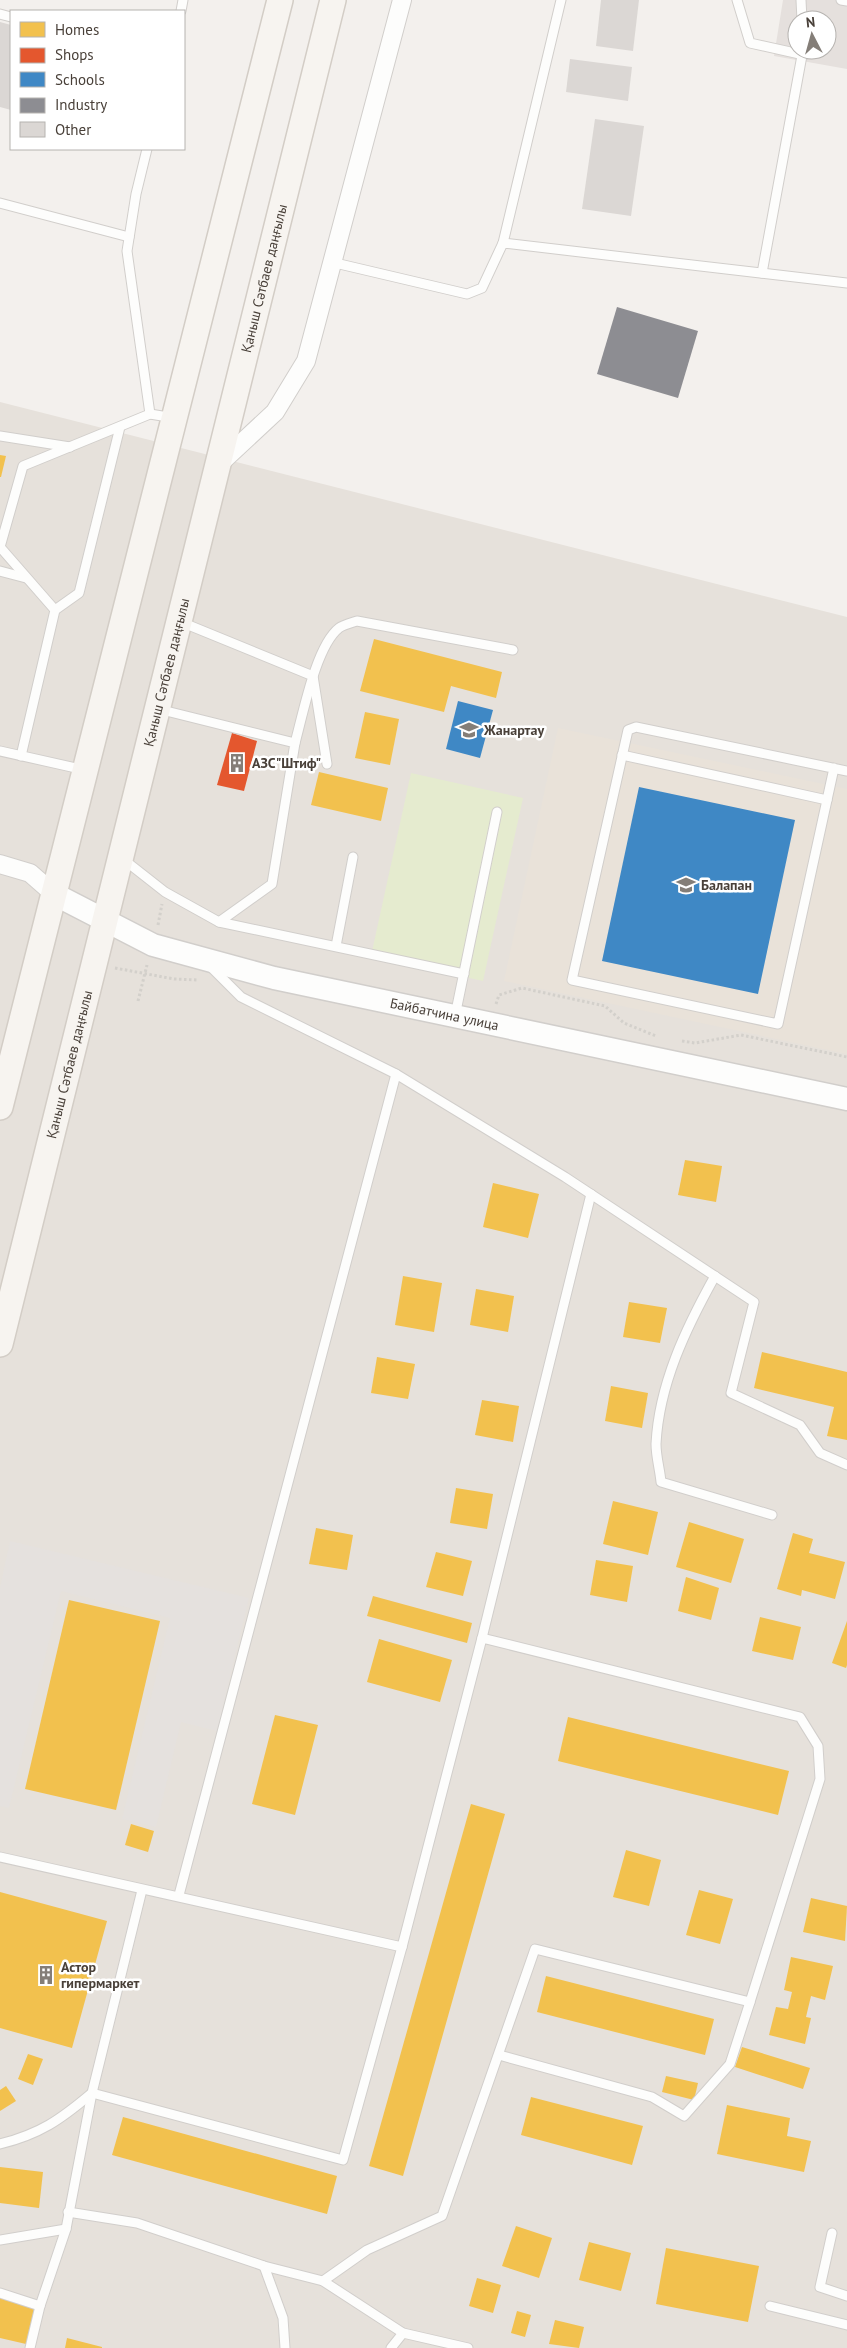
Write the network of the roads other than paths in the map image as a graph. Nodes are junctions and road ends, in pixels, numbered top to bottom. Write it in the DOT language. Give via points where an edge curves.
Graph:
graph roads {
  1 [pos="280,0"];
  2 [pos="332,0"];
  3 [pos="402,0"];
  4 [pos="561,0"];
  5 [pos="737,0"];
  6 [pos="841,0"];
  7 [pos="847,1"];
  8 [pos="787,49"];
  9 [pos="802,60"];
  10 [pos="147,150"];
  11 [pos="0,203"];
  12 [pos="130,237"];
  13 [pos="503,243"];
  14 [pos="331,262"];
  15 [pos="762,273"];
  16 [pos="847,283"];
  17 [pos="162,416"];
  18 [pos="120,427"];
  19 [pos="0,436"];
  20 [pos="71,447"];
  21 [pos="217,466"];
  22 [pos="0,571"];
  23 [pos="28,579"];
  24 [pos="55,610"];
  25 [pos="180,622"];
  26 [pos="513,650"];
  27 [pos="313,676"];
  28 [pos="158,709"];
  29 [pos="295,743"];
  30 [pos="0,751"];
  31 [pos="622,755"];
  32 [pos="21,756"];
  33 [pos="327,764"];
  34 [pos="834,768"];
  35 [pos="85,770"];
  36 [pos="847,771"];
  37 [pos="827,800"];
  38 [pos="497,812"];
  39 [pos="353,857"];
  40 [pos="121,858"];
  41 [pos="0,864"];
  42 [pos="54,894"];
  43 [pos="105,922"];
  44 [pos="219,922"];
  45 [pos="336,946"];
  46 [pos="204,960"];
  47 [pos="464,974"];
  48 [pos="455,1016"];
  49 [pos="396,1074"];
  50 [pos="847,1099"];
  51 [pos="0,1107"];
  52 [pos="591,1194"];
  53 [pos="715,1276"];
  54 [pos="0,1344"];
  55 [pos="847,1465"];
  56 [pos="772,1515"];
  57 [pos="482,1638"];
  58 [pos="0,1857"];
  59 [pos="142,1890"];
  60 [pos="179,1895"];
  61 [pos="402,1947"];
  62 [pos="750,2002"];
  63 [pos="499,2056"];
  64 [pos="92,2093"];
  65 [pos="0,2144"];
  66 [pos="68,2212"];
  67 [pos="66,2229"];
  68 [pos="832,2233"];
  69 [pos="0,2240"];
  70 [pos="264,2266"];
  71 [pos="323,2281"];
  72 [pos="0,2293"];
  73 [pos="847,2296"];
  74 [pos="40,2306"];
  75 [pos="770,2306"];
  76 [pos="847,2325"];
  77 [pos="403,2333"];
  78 [pos="30,2348"];
  79 [pos="285,2348"];
  80 [pos="391,2348"];
  81 [pos="468,2348"];
  1 -- 17 [label="main road"];
  2 -- 21 [label="main road, Қаныш Сәтбаев даңғылы"];
  3 -- 14 [label="street"];
  4 -- 13 [label="lane"];
  5 -- 8 [label="lane" via="750,42"];
  6 -- 7 [label="lane"];
  9 -- 15 [label="lane"];
  10 -- 12 [label="lane"];
  11 -- 12 [label="lane"];
  12 -- 17 [label="lane" via="127,251"];
  13 -- 14 [label="lane" via="482,288 467,294"];
  13 -- 15 [label="lane"];
  14 -- 21 [label="street" via="306,361 275,412"];
  15 -- 16 [label="lane"];
  17 -- 18 [label="lane"];
  17 -- 35 [label="main road"];
  18 -- 20 [label="lane"];
  18 -- 24 [label="lane" via="79,593"];
  19 -- 20 [label="lane"];
  20 -- 23 [label="lane" via="23,466 0,547"];
  21 -- 25 [label="main road, Қаныш Сәтбаев даңғылы"];
  22 -- 23 [label="lane"];
  23 -- 24 [label="lane"];
  24 -- 32 [label="lane"];
  25 -- 27 [label="lane"];
  25 -- 28 [label="main road, Қаныш Сәтбаев даңғылы"];
  26 -- 27 [label="lane" via="356,621 339,628 329,640"];
  27 -- 29 [label="lane"];
  27 -- 33 [label="lane"];
  28 -- 29 [label="lane"];
  28 -- 40 [label="main road, Қаныш Сәтбаев даңғылы"];
  29 -- 44 [label="lane" via="272,884"];
  30 -- 32 [label="lane"];
  31 -- 34 [label="lane" via="628,730 636,727"];
  31 -- 37 [label="lane"];
  31 -- 37 [label="lane" via="572,980 778,1024"];
  32 -- 35 [label="lane"];
  34 -- 36 [label="lane"];
  34 -- 37 [label="lane"];
  35 -- 42 [label="main road"];
  38 -- 47 [label="lane"];
  39 -- 45 [label="lane"];
  40 -- 43 [label="main road, Қаныш Сәтбаев даңғылы"];
  40 -- 44 [label="lane" via="165,892"];
  41 -- 42 [label="street" via="30,873"];
  42 -- 43 [label="street, Байбатчина улица"];
  42 -- 51 [label="main road"];
  43 -- 46 [label="street, Байбатчина улица" via="153,945"];
  43 -- 54 [label="main road, Қаныш Сәтбаев даңғылы"];
  44 -- 45 [label="lane"];
  45 -- 47 [label="lane"];
  46 -- 48 [label="street, Байбатчина улица"];
  46 -- 49 [label="lane" via="241,997"];
  47 -- 48 [label="lane"];
  48 -- 50 [label="street, Байбатчина улица"];
  49 -- 52 [label="lane"];
  49 -- 60 [label="lane"];
  52 -- 53 [label="lane"];
  52 -- 57 [label="lane"];
  53 -- 55 [label="lane" via="754,1302 730,1393 800,1425 820,1454"];
  53 -- 56 [label="lane" via="686,1328 666,1384 656,1445 661,1482"];
  57 -- 61 [label="lane"];
  57 -- 62 [label="lane" via="800,1717 818,1746 820,1779"];
  58 -- 59 [label="lane"];
  59 -- 60 [label="lane"];
  59 -- 64 [label="lane"];
  60 -- 61 [label="lane"];
  61 -- 64 [label="lane" via="344,2160"];
  62 -- 63 [label="lane" via="730,2064 684,2116 652,2097"];
  62 -- 63 [label="lane" via="535,1949"];
  63 -- 71 [label="lane" via="442,2216 367,2250"];
  64 -- 65 [label="lane" via="39,2132"];
  64 -- 66 [label="lane"];
  66 -- 67 [label="lane"];
  66 -- 70 [label="lane" via="137,2223"];
  67 -- 69 [label="lane"];
  67 -- 74 [label="lane"];
  68 -- 73 [label="lane" via="820,2287"];
  70 -- 71 [label="lane"];
  70 -- 79 [label="lane" via="283,2318"];
  71 -- 77 [label="lane"];
  72 -- 74 [label="lane"];
  74 -- 78 [label="lane"];
  75 -- 76 [label="lane"];
  77 -- 80 [label="lane"];
  77 -- 81 [label="lane"];
}
